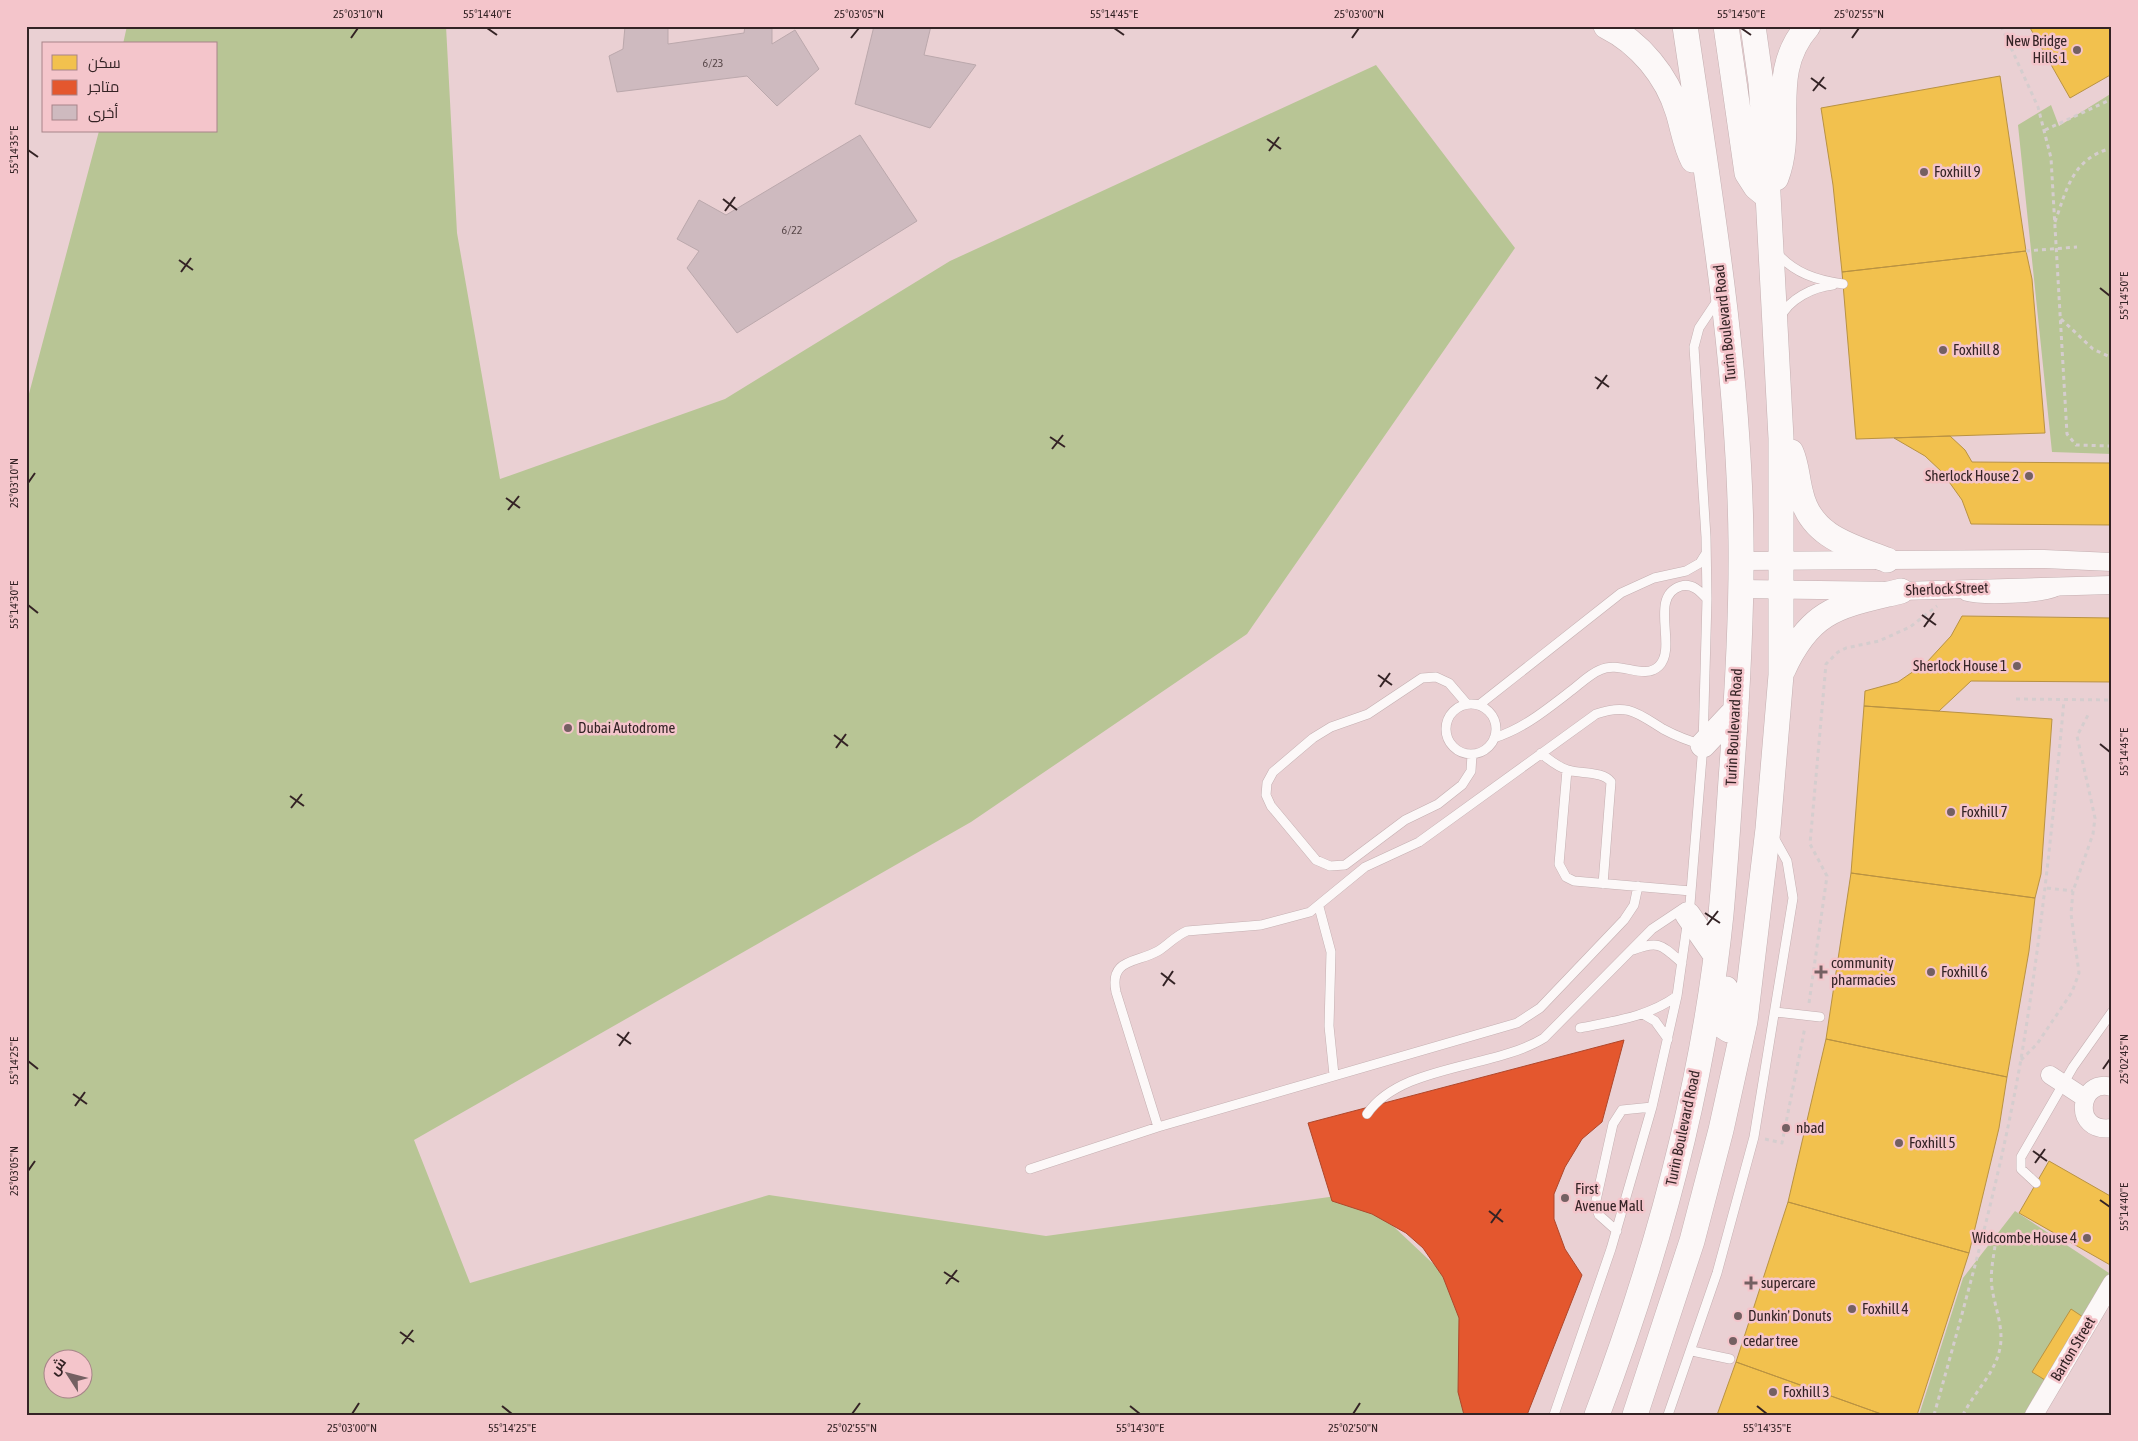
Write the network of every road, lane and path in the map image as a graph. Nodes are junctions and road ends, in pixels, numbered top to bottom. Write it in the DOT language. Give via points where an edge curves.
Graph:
graph roads {
  1 [pos="1606,26"];
  2 [pos="1684,26"];
  3 [pos="1726,26"];
  4 [pos="1753,26"];
  5 [pos="1808,26"];
  6 [pos="2001,26"];
  7 [pos="2112,99"];
  8 [pos="2045,130"];
  9 [pos="2112,148"];
  10 [pos="1707,174"];
  11 [pos="1767,196"];
  12 [pos="2054,224"];
  13 [pos="1770,245"];
  14 [pos="2077,248"];
  15 [pos="2056,249"];
  16 [pos="2026,250"];
  17 [pos="1722,294"];
  18 [pos="2060,319"];
  19 [pos="1776,327"];
  20 [pos="2112,358"];
  21 [pos="1780,438"];
  22 [pos="2112,446"];
  23 [pos="1705,555"];
  24 [pos="1782,560"];
  25 [pos="1887,560"];
  26 [pos="2065,560"];
  27 [pos="1740,561"];
  28 [pos="2112,562"];
  29 [pos="1666,575"];
  30 [pos="2112,585"];
  31 [pos="2064,586"];
  32 [pos="1782,588"];
  33 [pos="1945,588"];
  34 [pos="1740,589"];
  35 [pos="1901,591"];
  36 [pos="1671,592"];
  37 [pos="1707,599"];
  38 [pos="1781,675"];
  39 [pos="2016,698"];
  40 [pos="2064,700"];
  41 [pos="2112,700"];
  42 [pos="1467,704"];
  43 [pos="1479,705"];
  44 [pos="1736,710"];
  45 [pos="2088,715"];
  46 [pos="1494,738"];
  47 [pos="1703,745"];
  48 [pos="1541,753"];
  49 [pos="1472,754"];
  50 [pos="1567,770"];
  51 [pos="1768,829"];
  52 [pos="1603,884"];
  53 [pos="1638,886"];
  54 [pos="2047,888"];
  55 [pos="2073,891"];
  56 [pos="1690,904"];
  57 [pos="1319,907"];
  58 [pos="1721,916"];
  59 [pos="1630,951"];
  60 [pos="1715,954"];
  61 [pos="1682,963"];
  62 [pos="1677,996"];
  63 [pos="1776,1012"];
  64 [pos="2112,1012"];
  65 [pos="1643,1014"];
  66 [pos="1807,1016"];
  67 [pos="1820,1017"];
  68 [pos="1745,1022"];
  69 [pos="1580,1028"];
  70 [pos="1668,1038"];
  71 [pos="2021,1060"];
  72 [pos="1334,1075"];
  73 [pos="2057,1079"];
  74 [pos="2112,1087"];
  75 [pos="2085,1098"];
  76 [pos="1652,1107"];
  77 [pos="1367,1114"];
  78 [pos="1158,1127"];
  79 [pos="2112,1128"];
  80 [pos="1754,1136"];
  81 [pos="1030,1169"];
  82 [pos="2036,1183"];
  83 [pos="1617,1231"];
  84 [pos="1983,1242"];
  85 [pos="2109,1292"];
  86 [pos="1692,1351"];
  87 [pos="1730,1359"];
  88 [pos="1554,1415"];
  89 [pos="1597,1415"];
  90 [pos="1636,1415"];
  91 [pos="1668,1415"];
  92 [pos="1934,1415"];
  93 [pos="1963,1415"];
  94 [pos="2034,1415"];
  1 -- 10 [label="main road" via="1637,48 1663,78 1678,111 1692,158 1697,167"];
  2 -- 10 [label="main road, Turin Boulevard Road"];
  3 -- 11 [label="main road" via="1747,173"];
  4 -- 11 [label="main road" via="1762,92"];
  5 -- 11 [label="main road" via="1791,52 1784,75 1782,159"];
  6 -- 8 [label="path" via="2038,107"];
  7 -- 8 [label="path"];
  8 -- 12 [label="path"];
  9 -- 12 [label="path" via="2098,151 2079,165"];
  10 -- 17 [label="main road, Turin Boulevard Road"];
  11 -- 13 [label="main road"];
  12 -- 15 [label="path"];
  13 -- 19 [label="main road"];
  13 -- 19 [label="lane" via="1793,268 1826,282 1843,284 1810,291 1795,300 1783,312"];
  14 -- 15 [label="path"];
  15 -- 16 [label="path"];
  15 -- 18 [label="path"];
  17 -- 23 [label="lane" via="1704,319 1694,347"];
  17 -- 27 [label="main road, Turin Boulevard Road" via="1737,449"];
  18 -- 20 [label="path" via="2093,349"];
  18 -- 22 [label="path" via="2069,438 2081,446"];
  19 -- 21 [label="main road"];
  21 -- 24 [label="main road"];
  21 -- 25 [label="main road" via="1794,459 1801,496 1819,526 1829,536"];
  23 -- 29 [label="lane" via="1694,568"];
  23 -- 37 [label="lane"];
  24 -- 25 [label="street, Sherlock Street"];
  24 -- 27 [label="street, Sherlock Street"];
  24 -- 32 [label="main road"];
  25 -- 26 [label="street, Sherlock Street"];
  26 -- 28 [label="street, Sherlock Street"];
  26 -- 31 [label="street"];
  27 -- 34 [label="main road, Turin Boulevard Road"];
  29 -- 36 [label="lane"];
  29 -- 43 [label="lane" via="1621,593"];
  30 -- 31 [label="street, Sherlock Street"];
  31 -- 33 [label="street, Sherlock Street"];
  31 -- 33 [label="lane" via="2040,597 1971,597"];
  32 -- 34 [label="street, Sherlock Street"];
  32 -- 35 [label="street, Sherlock Street"];
  32 -- 38 [label="main road"];
  33 -- 35 [label="street, Sherlock Street"];
  33 -- 66 [label="path" via="1936,608 1910,627 1879,640 1846,648 1826,664 1810,844 1827,876"];
  34 -- 44 [label="main road, Turin Boulevard Road"];
  35 -- 38 [label="main road" via="1848,604 1820,618 1794,647"];
  36 -- 37 [label="lane" via="1690,586"];
  36 -- 46 [label="lane" via="1665,608 1665,652 1659,666 1646,672 1615,666 1599,670 1532,721"];
  37 -- 47 [label="lane"];
  38 -- 51 [label="main road"];
  39 -- 40 [label="path"];
  40 -- 41 [label="path"];
  40 -- 54 [label="path"];
  42 -- 43 [label="lane"];
  42 -- 49 [label="lane" via="1450,715 1446,735 1453,747"];
  42 -- 49 [label="lane" via="1449,683 1436,678 1422,678 1375,710 1331,727 1313,738 1273,772 1267,783 1266,795 1271,806 1316,860 1330,866 1345,865 1410,817 1438,804 1462,785 1471,771"];
  43 -- 46 [label="lane" via="1494,718"];
  44 -- 47 [label="main road"];
  44 -- 58 [label="main road, Turin Boulevard Road"];
  45 -- 55 [label="path" via="2077,736 2093,801 2094,826"];
  46 -- 49 [label="lane" via="1486,749"];
  47 -- 48 [label="lane" via="1674,734 1632,709 1618,708 1586,719"];
  47 -- 56 [label="lane"];
  48 -- 50 [label="lane"];
  48 -- 57 [label="lane" via="1411,848 1365,867"];
  50 -- 52 [label="lane" via="1560,869 1569,880"];
  50 -- 52 [label="lane" via="1606,777 1611,782"];
  51 -- 63 [label="lane" via="1782,850 1793,886"];
  51 -- 68 [label="main road"];
  52 -- 53 [label="lane"];
  53 -- 56 [label="lane"];
  53 -- 72 [label="lane" via="1634,905 1624,920 1529,1017 1505,1029"];
  54 -- 55 [label="path"];
  54 -- 71 [label="path"];
  55 -- 71 [label="path" via="2072,924 2079,964 2076,983 2032,1050"];
  56 -- 59 [label="lane" via="1658,924"];
  56 -- 60 [label="main road"];
  56 -- 61 [label="lane"];
  57 -- 72 [label="lane" via="1331,952 1329,1026"];
  57 -- 78 [label="lane" via="1301,916 1261,925 1187,931 1156,952 1128,961 1118,970 1114,985"];
  58 -- 60 [label="main road, Turin Boulevard Road"];
  58 -- 68 [label="main road" via="1733,933 1722,1023 1729,1030"];
  59 -- 61 [label="lane" via="1657,944"];
  59 -- 77 [label="lane" via="1544,1038 1524,1048 1403,1084 1383,1096"];
  60 -- 89 [label="main road, Turin Boulevard Road" via="1677,1162 1652,1254"];
  61 -- 62 [label="lane"];
  62 -- 65 [label="lane"];
  62 -- 70 [label="lane"];
  63 -- 66 [label="lane"];
  63 -- 80 [label="lane"];
  64 -- 73 [label="lane"];
  65 -- 69 [label="lane"];
  65 -- 70 [label="lane" via="1655,1021"];
  66 -- 67 [label="lane"];
  66 -- 80 [label="path" via="1782,1143"];
  68 -- 90 [label="main road" via="1701,1213"];
  70 -- 76 [label="lane"];
  71 -- 84 [label="path"];
  72 -- 78 [label="lane"];
  73 -- 75 [label="street"];
  73 -- 82 [label="lane" via="2021,1157 2021,1169"];
  74 -- 75 [label="street" via="2095,1088"];
  75 -- 79 [label="street" via="2084,1113 2091,1125"];
  76 -- 83 [label="lane"];
  76 -- 83 [label="lane" via="1622,1110 1613,1124 1595,1205 1599,1215"];
  78 -- 81 [label="lane"];
  80 -- 86 [label="lane"];
  83 -- 88 [label="lane"];
  84 -- 92 [label="path"];
  84 -- 93 [label="path" via="1995,1246 1992,1288 2000,1324 2000,1348 1989,1376"];
  85 -- 94 [label="street, Barton Street"];
  86 -- 87 [label="lane"];
  86 -- 91 [label="lane"];
}
